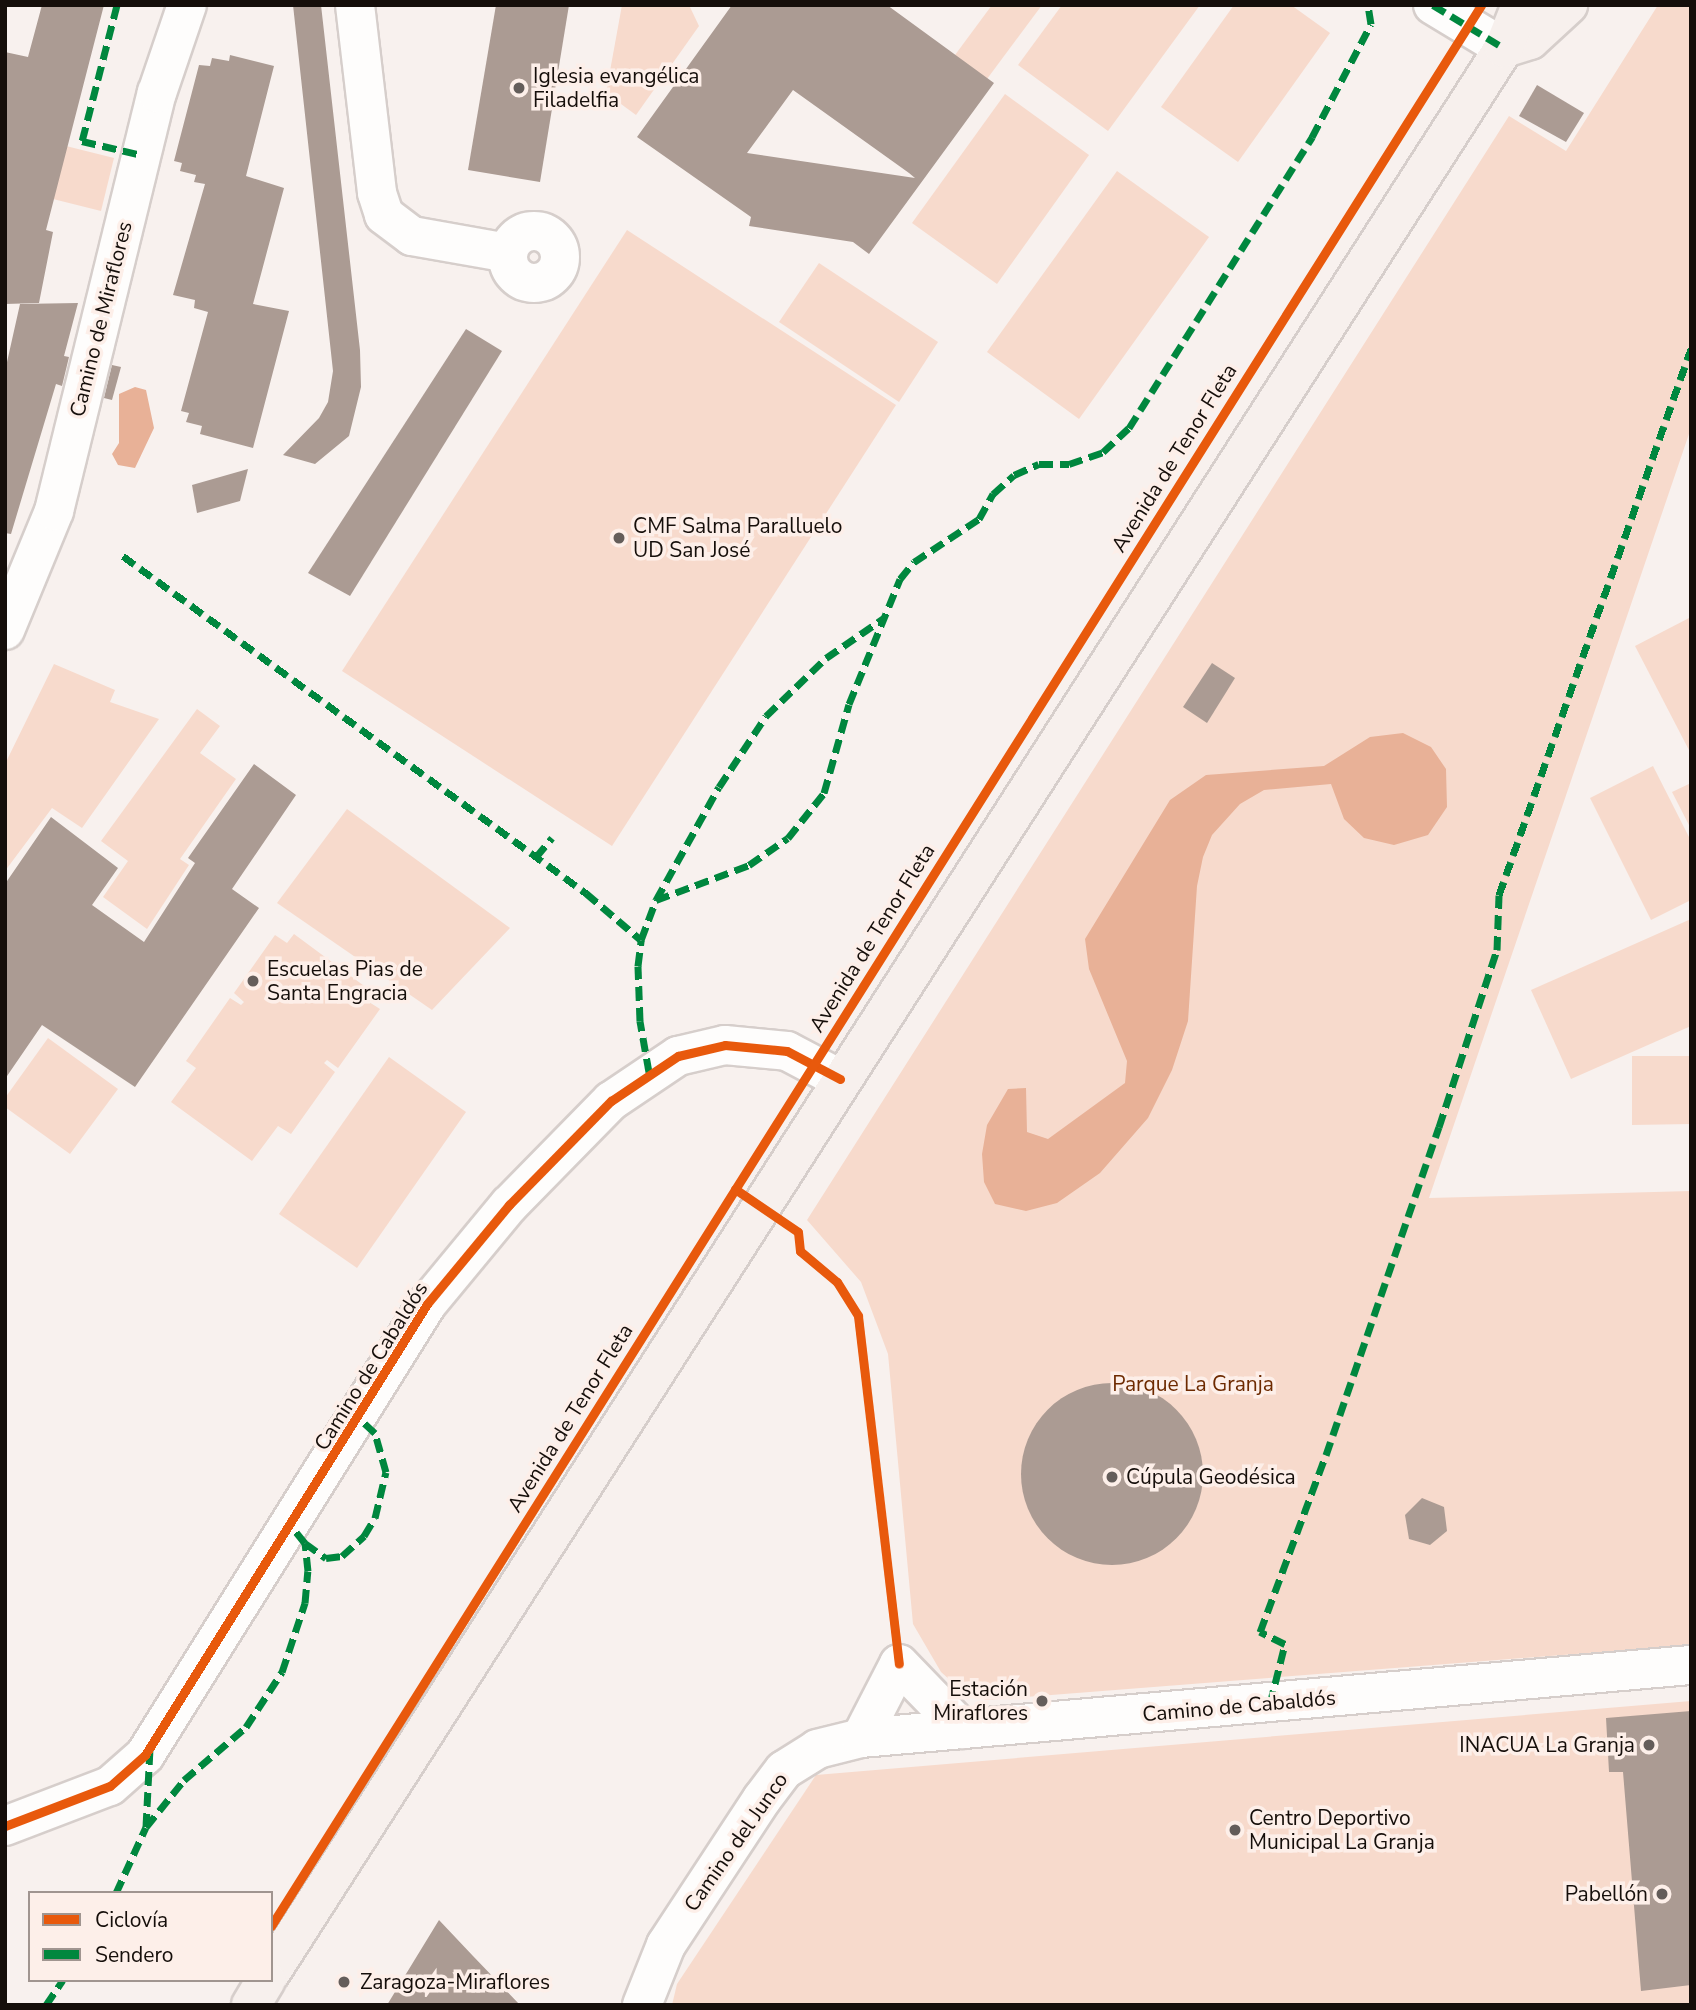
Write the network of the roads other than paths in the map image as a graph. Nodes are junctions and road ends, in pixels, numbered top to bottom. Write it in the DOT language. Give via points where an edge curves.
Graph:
graph roads {
  1 [pos="187,5"];
  2 [pos="355,5"];
  3 [pos="1433,5"];
  4 [pos="1521,5"];
  5 [pos="1568,5"];
  6 [pos="1504,48"];
  7 [pos="508,253"];
  8 [pos="5,630"];
  9 [pos="840,1079"];
  10 [pos="1691,1665"];
  11 [pos="962,1729"];
  12 [pos="861,1738"];
  13 [pos="5,1826"];
  14 [pos="273,1969"];
  15 [pos="265,1982"];
  16 [pos="251,2005"];
  17 [pos="642,2005"];
  1 -- 8 [label="street, Camino de Miraflores" via="157,93 54,511"];
  2 -- 7 [label="street" via="377,193 384,215 412,236"];
  3 -- 6 [label="street"];
  4 -- 6 [label="main road, Avenida de Tenor Fleta"];
  5 -- 6 [label="main road" via="1530,40"];
  6 -- 9 [label="main road, Avenida de Tenor Fleta"];
  9 -- 13 [label="street, Camino de Cabaldós" via="787,1051 725,1045 668,1061 603,1108 496,1219 427,1304 145,1755 110,1786"];
  9 -- 14 [label="main road, Avenida de Tenor Fleta"];
  10 -- 11 [label="street, Camino de Cabaldós"];
  11 -- 12 [label="street, Camino del Junco"];
  11 -- 12 [label="street" via="900,1664"];
  12 -- 17 [label="street, Camino del Junco" via="817,1749 784,1770 666,1945"];
  15 -- 16 [label="main road"];
}
